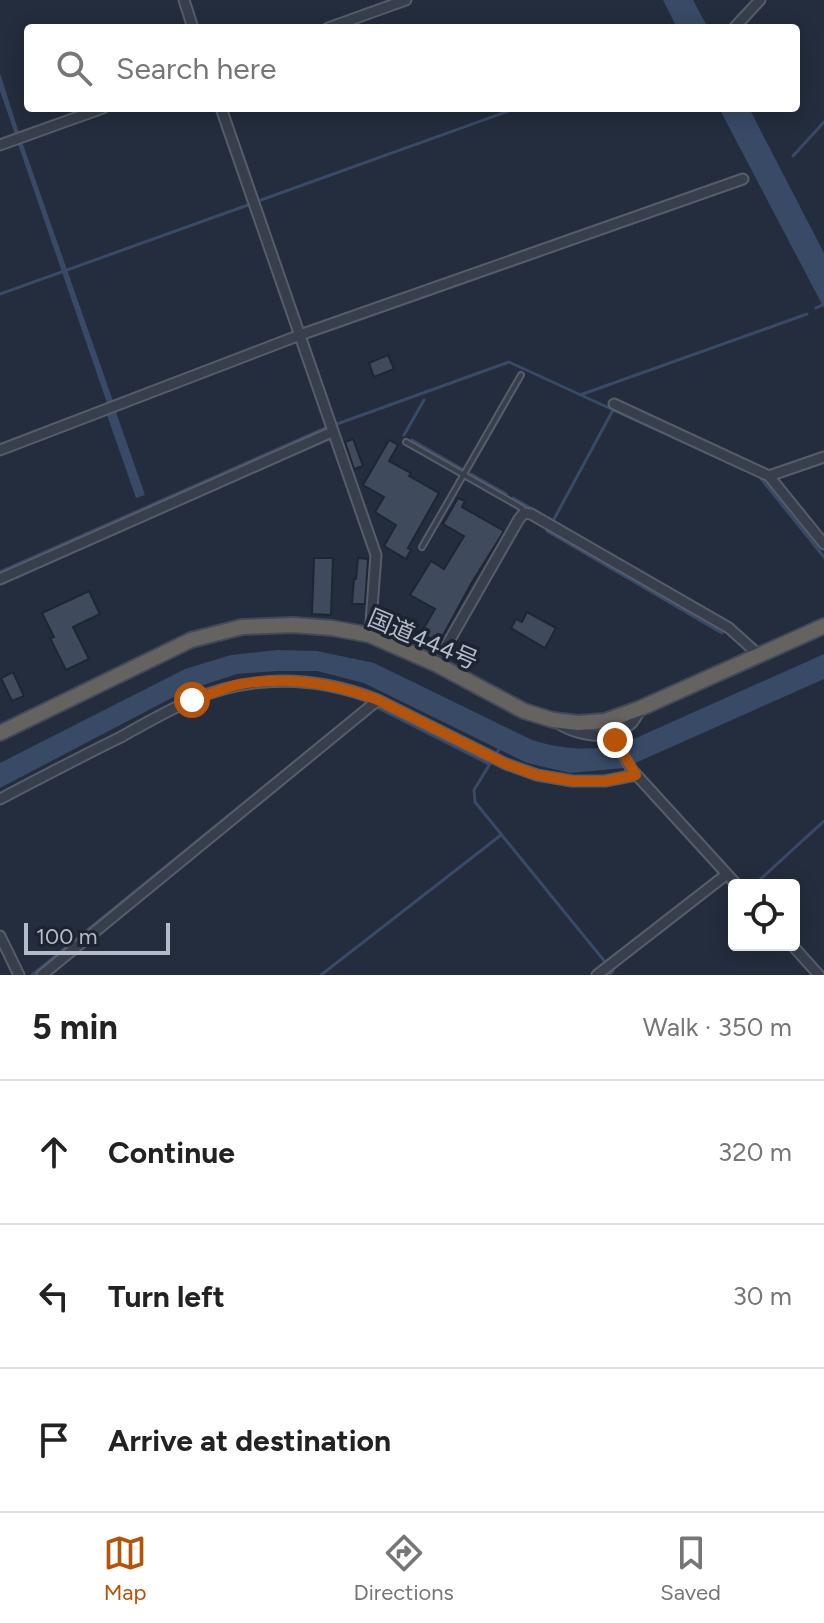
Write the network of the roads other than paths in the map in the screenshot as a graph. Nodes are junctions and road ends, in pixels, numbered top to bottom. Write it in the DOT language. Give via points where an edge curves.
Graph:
graph roads {
  1 [pos="184,0"];
  2 [pos="406,0"];
  3 [pos="760,0"];
  4 [pos="192,24"];
  5 [pos="339,24"];
  6 [pos="738,24"];
  7 [pos="92,112"];
  8 [pos="222,112"];
  9 [pos="0,145"];
  10 [pos="743,179"];
  11 [pos="300,335"];
  12 [pos="521,375"];
  13 [pos="614,404"];
  14 [pos="332,432"];
  15 [pos="406,442"];
  16 [pos="0,450"];
  17 [pos="824,457"];
  18 [pos="464,475"];
  19 [pos="769,476"];
  20 [pos="524,513"];
  21 [pos="824,544"];
  22 [pos="422,547"];
  23 [pos="0,579"];
  24 [pos="824,626"];
  25 [pos="370,635"];
  26 [pos="759,655"];
  27 [pos="436,664"];
  28 [pos="378,700"];
  29 [pos="641,708"];
  30 [pos="553,720"];
  31 [pos="0,733"];
  32 [pos="614,739"];
  33 [pos="634,772"];
  34 [pos="0,799"];
  35 [pos="727,874"];
  36 [pos="732,879"];
  37 [pos="0,936"];
  38 [pos="797,951"];
  39 [pos="602,971"];
  40 [pos="19,975"];
  41 [pos="42,975"];
  42 [pos="819,975"];
  1 -- 4 [label="street"];
  2 -- 5 [label="street"];
  3 -- 6 [label="street"];
  7 -- 9 [label="street"];
  8 -- 11 [label="street"];
  10 -- 11 [label="street"];
  11 -- 14 [label="street"];
  11 -- 16 [label="street"];
  12 -- 18 [label="lane"];
  13 -- 19 [label="street"];
  14 -- 23 [label="street"];
  14 -- 25 [label="street" via="376,555"];
  15 -- 18 [label="lane"];
  17 -- 19 [label="street"];
  18 -- 20 [label="lane"];
  18 -- 22 [label="lane"];
  19 -- 21 [label="street"];
  20 -- 26 [label="street" via="729,628"];
  20 -- 27 [label="street"];
  24 -- 26 [label="highway, 国道444号"];
  25 -- 27 [label="highway, 国道444号"];
  25 -- 31 [label="highway, 国道444号" via="293,625 242,627 191,640"];
  26 -- 29 [label="highway, 国道444号"];
  27 -- 30 [label="highway, 国道444号" via="524,711"];
  28 -- 33 [label="street" via="537,775 605,781"];
  28 -- 34 [label="street" via="314,682 239,685 192,700"];
  28 -- 41 [label="street"];
  29 -- 30 [label="highway, 国道444号" via="605,721"];
  29 -- 32 [label="street"];
  30 -- 32 [label="street" via="568,731"];
  32 -- 33 [label="street"];
  33 -- 35 [label="street"];
  35 -- 36 [label="street"];
  35 -- 39 [label="street"];
  37 -- 40 [label="street"];
  38 -- 42 [label="street"];
}
